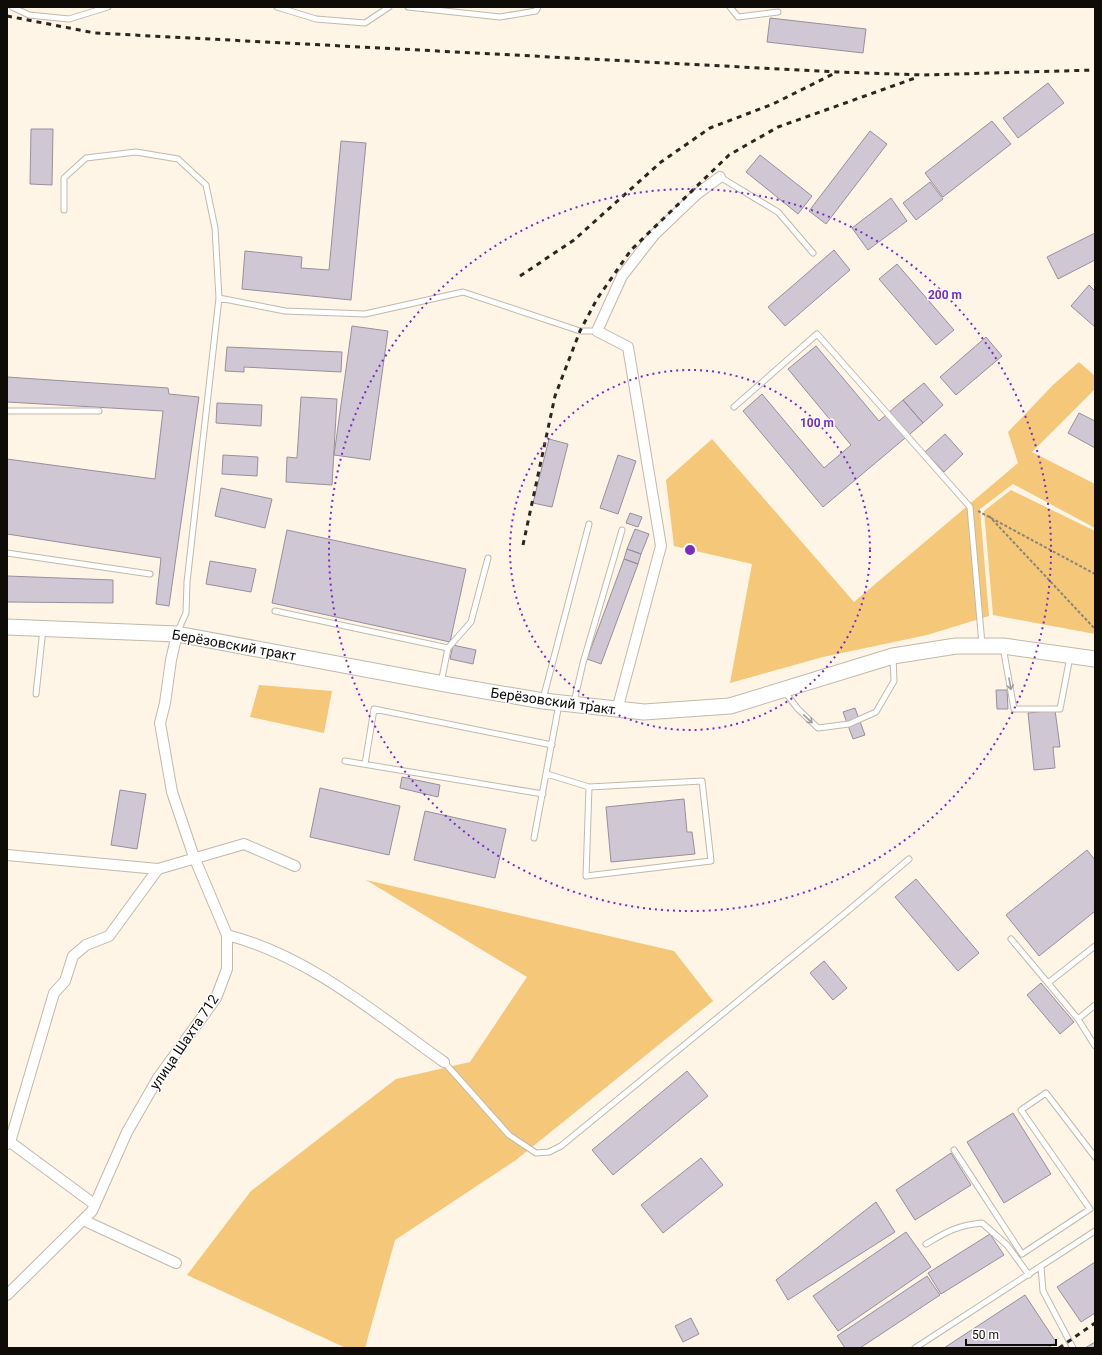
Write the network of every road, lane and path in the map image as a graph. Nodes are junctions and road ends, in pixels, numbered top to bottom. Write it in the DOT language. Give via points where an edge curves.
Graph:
graph roads {
  1 [pos="12,7"];
  2 [pos="107,7"];
  3 [pos="277,7"];
  4 [pos="389,7"];
  5 [pos="408,7"];
  6 [pos="538,7"];
  7 [pos="730,7"];
  8 [pos="778,12"];
  9 [pos="720,177"];
  10 [pos="64,210"];
  11 [pos="813,254"];
  12 [pos="218,298"];
  13 [pos="597,331"];
  14 [pos="734,407"];
  15 [pos="7,411"];
  16 [pos="99,412"];
  17 [pos="970,507"];
  18 [pos="989,516"];
  19 [pos="589,524"];
  20 [pos="622,530"];
  21 [pos="7,553"];
  22 [pos="488,558"];
  23 [pos="150,574"];
  24 [pos="1095,574"];
  25 [pos="275,611"];
  26 [pos="7,627"];
  27 [pos="43,628"];
  28 [pos="1095,629"];
  29 [pos="177,634"];
  30 [pos="982,646"];
  31 [pos="1003,646"];
  32 [pos="448,648"];
  33 [pos="893,656"];
  34 [pos="1070,656"];
  35 [pos="1095,660"];
  36 [pos="441,684"];
  37 [pos="782,689"];
  38 [pos="36,694"];
  39 [pos="543,701"];
  40 [pos="566,704"];
  41 [pos="617,710"];
  42 [pos="552,745"];
  43 [pos="345,761"];
  44 [pos="365,764"];
  45 [pos="547,774"];
  46 [pos="589,787"];
  47 [pos="543,794"];
  48 [pos="534,838"];
  49 [pos="7,855"];
  50 [pos="194,857"];
  51 [pos="909,860"];
  52 [pos="295,866"];
  53 [pos="158,869"];
  54 [pos="227,935"];
  55 [pos="1011,939"];
  56 [pos="1095,946"];
  57 [pos="1048,983"];
  58 [pos="1095,1005"];
  59 [pos="1078,1019"];
  60 [pos="1095,1046"];
  61 [pos="444,1062"];
  62 [pos="9,1143"];
  63 [pos="954,1150"];
  64 [pos="1095,1157"];
  65 [pos="94,1204"];
  66 [pos="83,1220"];
  67 [pos="1095,1232"];
  68 [pos="926,1244"];
  69 [pos="176,1263"];
  70 [pos="1041,1267"];
  71 [pos="1029,1275"];
  72 [pos="7,1295"];
  73 [pos="915,1348"];
  74 [pos="1073,1348"];
  1 -- 2 [label="lane" via="29,15 69,19"];
  3 -- 4 [label="lane" via="316,19 365,23"];
  5 -- 6 [label="lane" via="500,17 536,11"];
  7 -- 8 [label="lane" via="738,17"];
  9 -- 11 [label="lane" via="778,212"];
  9 -- 13 [label="street" via="697,194 654,235 622,276"];
  10 -- 12 [label="lane" via="64,178 86,158 136,152 178,159 206,185 215,228"];
  12 -- 13 [label="lane" via="285,311 365,314 463,292 580,331"];
  12 -- 29 [label="lane" via="187,582 186,614"];
  13 -- 41 [label="street" via="628,347 661,546"];
  14 -- 17 [label="lane" via="817,334"];
  15 -- 16 [label="lane"];
  17 -- 18 [label="path"];
  17 -- 30 [label="lane"];
  18 -- 24 [label="path"];
  18 -- 28 [label="path"];
  19 -- 39 [label="lane"];
  20 -- 40 [label="lane" via="583,663"];
  21 -- 23 [label="lane"];
  22 -- 32 [label="lane" via="471,622"];
  25 -- 32 [label="lane"];
  26 -- 27 [label="main road, Берёзовский тракт"];
  27 -- 29 [label="main road, Берёзовский тракт"];
  27 -- 38 [label="lane"];
  29 -- 36 [label="main road, Берёзовский тракт"];
  29 -- 50 [label="street, улица Шахта 712" via="170,660 160,724 172,792"];
  30 -- 31 [label="main road, Берёзовский тракт"];
  30 -- 33 [label="main road, Берёзовский тракт" via="949,647"];
  31 -- 34 [label="main road, Берёзовский тракт"];
  31 -- 34 [label="lane, one-way" via="1014,709 1060,709"];
  32 -- 36 [label="lane"];
  33 -- 37 [label="main road, Берёзовский тракт"];
  37 -- 33 [label="lane, one-way" via="818,728 849,724 876,712 894,681"];
  34 -- 35 [label="main road, Берёзовский тракт"];
  36 -- 39 [label="main road, Берёзовский тракт"];
  37 -- 41 [label="main road, Берёзовский тракт" via="730,706 644,712"];
  39 -- 40 [label="main road, Берёзовский тракт"];
  40 -- 41 [label="main road, Берёзовский тракт"];
  40 -- 42 [label="lane"];
  42 -- 44 [label="lane" via="374,709"];
  42 -- 45 [label="lane"];
  43 -- 44 [label="lane"];
  44 -- 47 [label="lane"];
  45 -- 46 [label="lane"];
  45 -- 47 [label="lane"];
  46 -- 46 [label="lane" via="702,782 710,861 586,876"];
  47 -- 48 [label="lane"];
  49 -- 53 [label="street"];
  50 -- 52 [label="street" via="244,844"];
  50 -- 53 [label="street"];
  50 -- 54 [label="street, улица Шахта 712"];
  51 -- 61 [label="lane" via="561,1146 549,1152 536,1153 509,1135"];
  53 -- 62 [label="street" via="110,936 86,944 73,956 65,981 54,993"];
  54 -- 61 [label="street" via="254,942 320,974"];
  54 -- 65 [label="street, улица Шахта 712" via="227,969 216,998 158,1078 127,1132"];
  55 -- 57 [label="lane"];
  56 -- 57 [label="lane"];
  57 -- 59 [label="lane"];
  58 -- 59 [label="lane"];
  59 -- 60 [label="lane"];
  62 -- 65 [label="street"];
  63 -- 64 [label="lane" via="1022,1254 1090,1209 1021,1110 1046,1093"];
  65 -- 66 [label="street, улица Шахта 712" via="92,1211"];
  66 -- 69 [label="street"];
  66 -- 72 [label="street, улица Шахта 712"];
  67 -- 70 [label="lane"];
  68 -- 71 [label="lane" via="950,1229 982,1223 1007,1245"];
  70 -- 71 [label="lane"];
  70 -- 74 [label="lane" via="1043,1291"];
  71 -- 73 [label="lane"];
}
